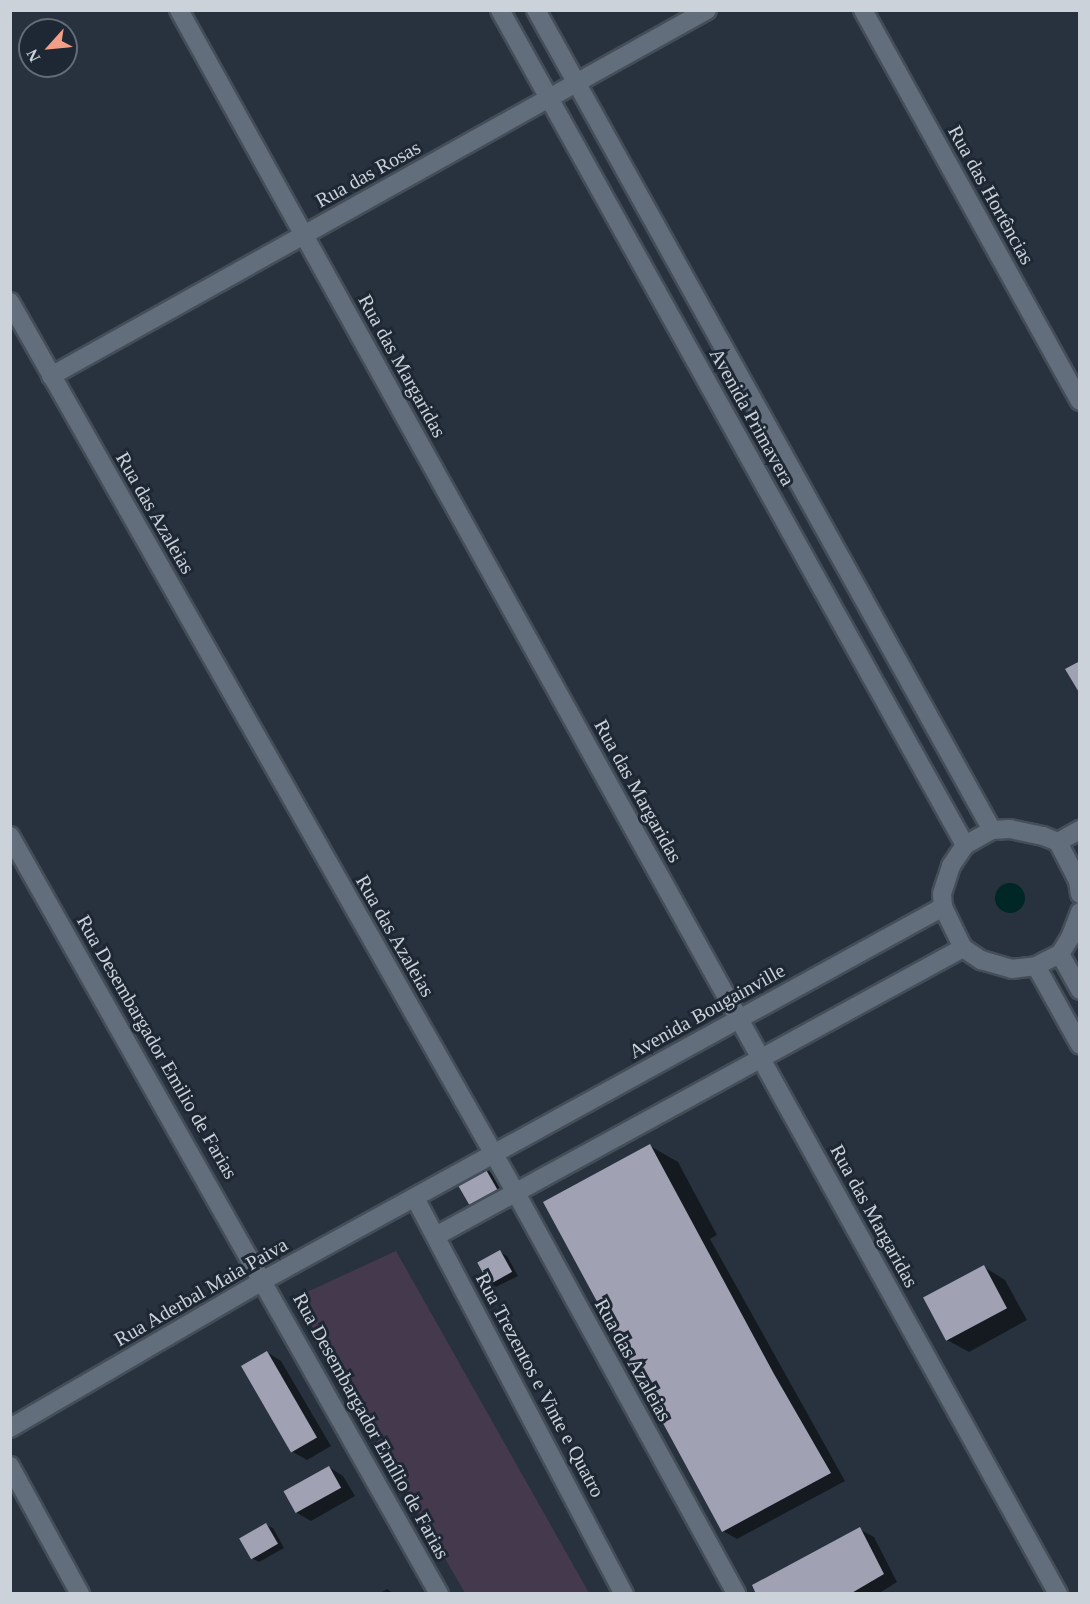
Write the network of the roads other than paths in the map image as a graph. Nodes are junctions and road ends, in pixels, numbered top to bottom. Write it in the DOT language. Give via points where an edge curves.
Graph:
graph roads {
  1 [pos="179,10"];
  2 [pos="500,10"];
  3 [pos="536,10"];
  4 [pos="707,10"];
  5 [pos="863,10"];
  6 [pos="577,83"];
  7 [pos="549,99"];
  8 [pos="303,236"];
  9 [pos="10,302"];
  10 [pos="51,376"];
  11 [pos="1080,401"];
  12 [pos="992,830"];
  13 [pos="1080,831"];
  14 [pos="10,836"];
  15 [pos="1058,843"];
  16 [pos="965,845"];
  17 [pos="1079,885"];
  18 [pos="943,907"];
  19 [pos="1080,912"];
  20 [pos="963,948"];
  21 [pos="1060,954"];
  22 [pos="1036,966"];
  23 [pos="1080,990"];
  24 [pos="739,1020"];
  25 [pos="1080,1045"];
  26 [pos="761,1058"];
  27 [pos="494,1155"];
  28 [pos="516,1193"];
  29 [pos="415,1198"];
  30 [pos="436,1236"];
  31 [pos="264,1281"];
  32 [pos="10,1428"];
  33 [pos="10,1466"];
  34 [pos="80,1593"];
  35 [pos="440,1593"];
  36 [pos="624,1593"];
  37 [pos="736,1593"];
  38 [pos="1058,1593"];
  1 -- 8 [label="street, Rua das Margaridas"];
  2 -- 7 [label="street, Avenida Primavera"];
  3 -- 6 [label="street, Avenida Primavera"];
  4 -- 6 [label="street, Rua das Rosas"];
  5 -- 11 [label="street, Rua das Hortências"];
  6 -- 7 [label="street, Rua das Rosas"];
  6 -- 12 [label="street, Avenida Primavera"];
  7 -- 8 [label="street, Rua das Rosas"];
  7 -- 16 [label="street, Avenida Primavera"];
  8 -- 10 [label="street, Rua das Rosas"];
  8 -- 24 [label="street, Rua das Margaridas"];
  9 -- 10 [label="street, Rua das Azaleias"];
  10 -- 27 [label="street, Rua das Azaleias"];
  12 -- 15 [label="street" via="1024,832"];
  12 -- 16 [label="street"];
  13 -- 15 [label="street"];
  14 -- 31 [label="street, Rua Desembargador Emilio de Farias"];
  15 -- 17 [label="street"];
  16 -- 18 [label="street" via="948,873"];
  18 -- 20 [label="street"];
  18 -- 24 [label="street, Avenida Bougainville"];
  19 -- 21 [label="street"];
  20 -- 22 [label="street" via="994,966"];
  20 -- 26 [label="street"];
  21 -- 22 [label="street"];
  21 -- 23 [label="street"];
  22 -- 25 [label="street"];
  24 -- 26 [label="street, Rua das Margaridas"];
  24 -- 27 [label="street, Avenida Bougainville"];
  26 -- 28 [label="street"];
  26 -- 38 [label="street, Rua das Margaridas"];
  27 -- 28 [label="street, Rua das Azaleias"];
  27 -- 29 [label="street, Avenida Bougainville"];
  28 -- 30 [label="street"];
  28 -- 37 [label="street, Rua das Azaleias"];
  29 -- 30 [label="street, Rua Trezentos e Vinte e Quatro"];
  29 -- 31 [label="street, Rua Aderbal Maia Paiva"];
  30 -- 36 [label="street, Rua Trezentos e Vinte e Quatro"];
  31 -- 32 [label="street, Rua Aderbal Maia Paiva"];
  31 -- 35 [label="street, Rua Desembargador Emílio de Farias"];
  33 -- 34 [label="street"];
}
